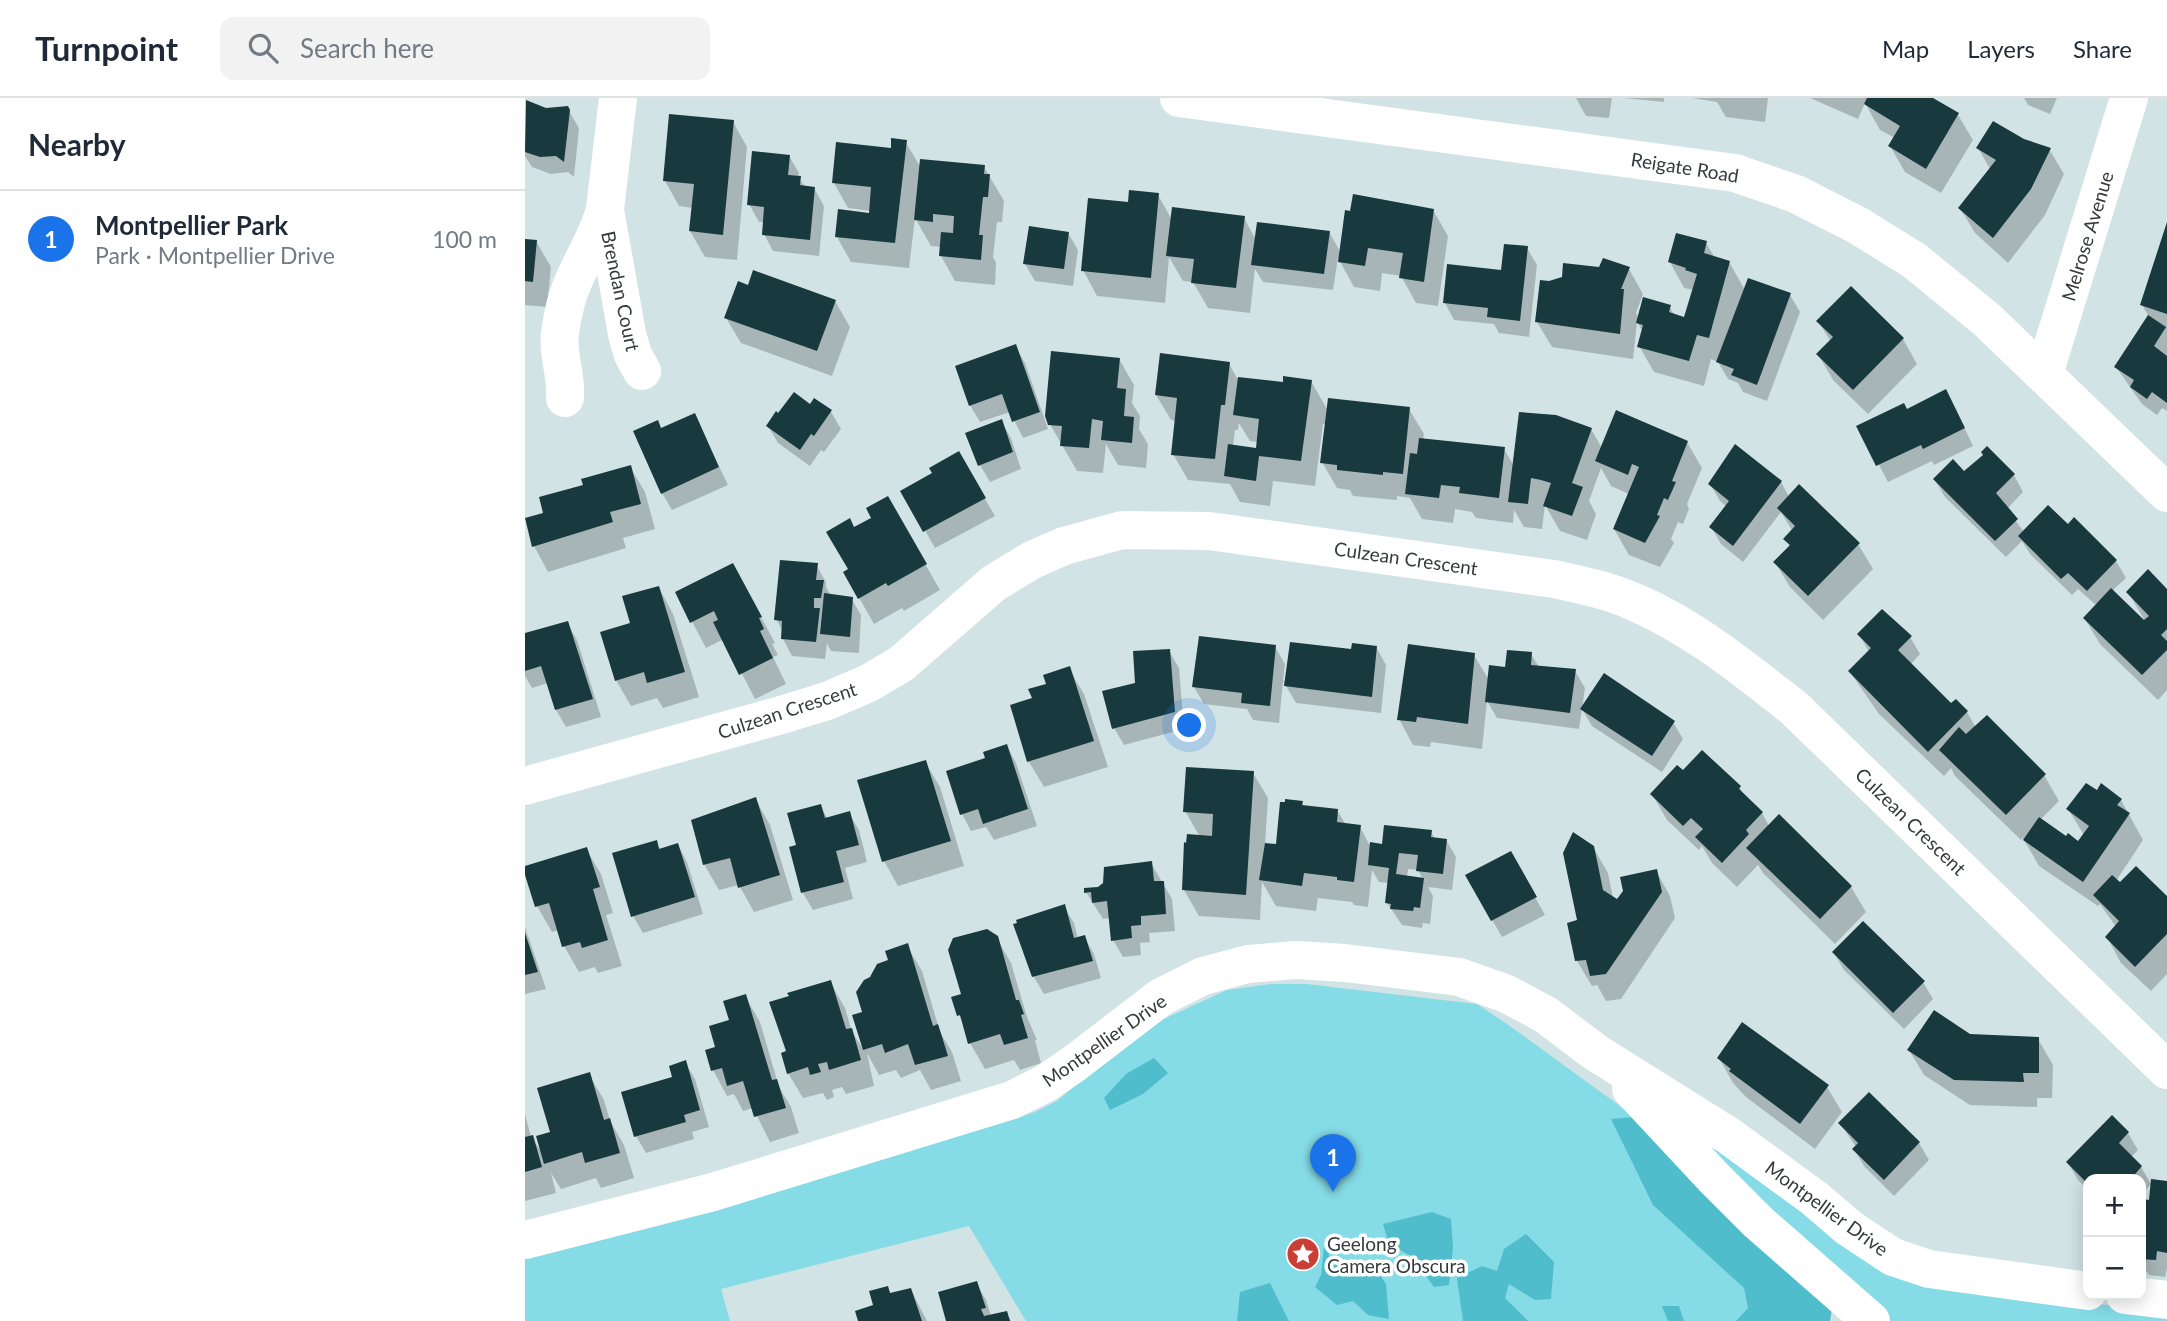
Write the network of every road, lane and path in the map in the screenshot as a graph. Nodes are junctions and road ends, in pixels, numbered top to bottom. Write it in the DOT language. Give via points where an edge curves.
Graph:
graph roads {
  1 [pos="618,98"];
  2 [pos="1179,98"];
  3 [pos="2130,98"];
  4 [pos="605,209"];
  5 [pos="642,371"];
  6 [pos="2044,374"];
  7 [pos="565,398"];
  8 [pos="2167,493"];
  9 [pos="525,786"];
  10 [pos="1595,1052"];
  11 [pos="2167,1070"];
  12 [pos="525,1240"];
  13 [pos="2083,1290"];
  14 [pos="2146,1298"];
  15 [pos="2167,1300"];
  16 [pos="1871,1321"];
  1 -- 4 [label="street, Brendan Court"];
  2 -- 6 [label="street, Reigate Road" via="1735,173 1796,194 1915,261"];
  3 -- 6 [label="street, Melrose Avenue"];
  4 -- 5 [label="street, Brendan Court" via="627,334"];
  4 -- 7 [label="street, Brendan Court" via="565,307 559,345"];
  6 -- 8 [label="street, Reigate Road"];
  9 -- 11 [label="street, Culzean Crescent" via="781,715 869,683 901,664 994,583 1032,560 1122,530 1209,531 1555,579 1620,596 1665,617 1794,708"];
  10 -- 12 [label="street, Montpellier Drive" via="1546,1015 1507,994 1459,977 1345,962 1248,964 1203,976 1161,998 1046,1083 1013,1100 713,1192"];
  10 -- 13 [label="street, Montpellier Drive" via="1729,1136 1893,1257 1929,1269"];
  10 -- 16 [label="street, Montpellier Drive" via="1758,1222"];
  14 -- 15 [label="street"];
}
